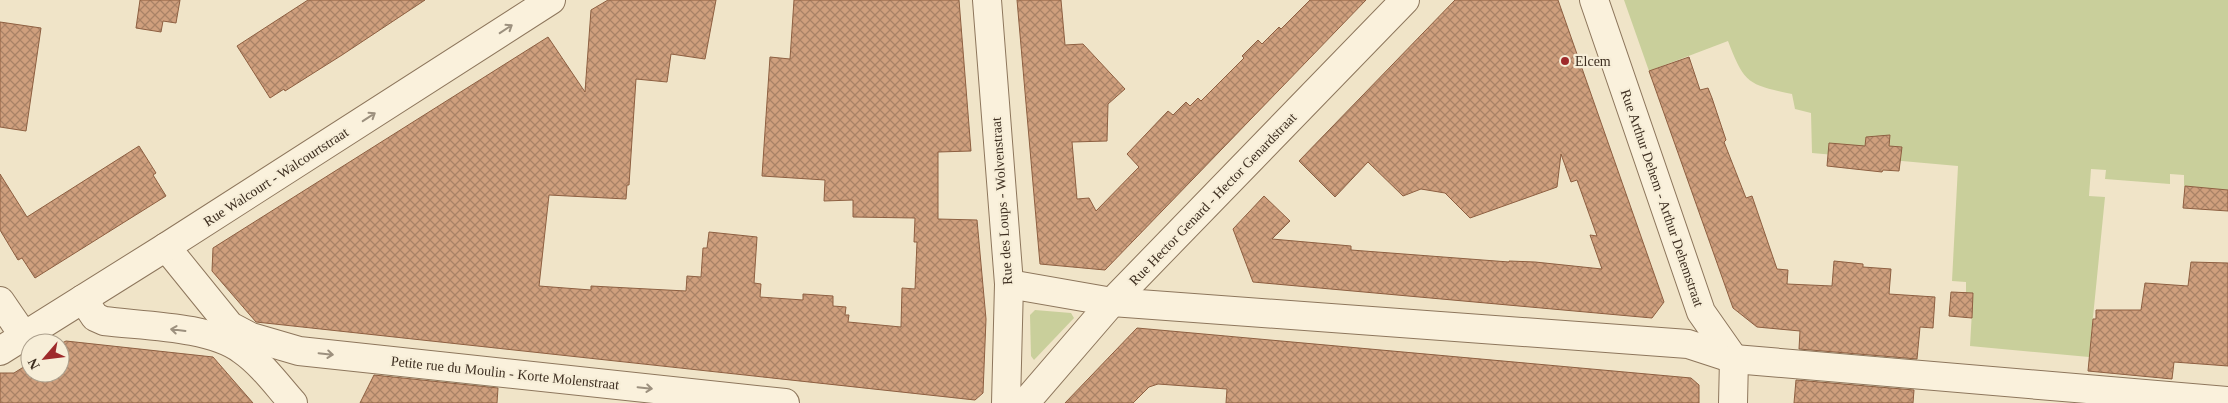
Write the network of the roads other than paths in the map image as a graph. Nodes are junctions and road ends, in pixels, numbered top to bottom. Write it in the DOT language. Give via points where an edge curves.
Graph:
graph roads {
  1 [pos="551,0"];
  2 [pos="988,0"];
  3 [pos="1405,0"];
  4 [pos="1594,0"];
  5 [pos="166,247"];
  6 [pos="1009,284"];
  7 [pos="83,299"];
  8 [pos="0,301"];
  9 [pos="1112,302"];
  10 [pos="22,333"];
  11 [pos="29,333"];
  12 [pos="228,333"];
  13 [pos="20,338"];
  14 [pos="0,351"];
  15 [pos="299,351"];
  16 [pos="1734,359"];
  17 [pos="285,394"];
  18 [pos="2228,401"];
  19 [pos="785,403"];
  20 [pos="1006,403"];
  21 [pos="1025,403"];
  22 [pos="1733,403"];
  5 -- 1 [label="street, Rue Walcourt - Walcourtstraat, one-way"];
  2 -- 6 [label="street, Rue des Loups - Wolvenstraat"];
  3 -- 9 [label="street, Rue Hector Genard - Hector Genardstraat"];
  4 -- 16 [label="street, Rue Arthur Dehem - Arthur Dehemstraat" via="1701,312"];
  5 -- 7 [label="street, Rue Walcourt - Walcourtstraat"];
  5 -- 12 [label="street"];
  6 -- 9 [label="street"];
  6 -- 20 [label="street, Rue des Loups - Wolvenstraat"];
  7 -- 11 [label="street, Rue Walcourt - Walcourtstraat"];
  12 -- 7 [label="street, Petite rue du Moulin - Korte Molenstraat, one-way" via="104,321 95,317"];
  8 -- 10 [label="street"];
  9 -- 16 [label="street" via="1688,344"];
  9 -- 21 [label="street, Rue Hector Genard - Hector Genardstraat"];
  12 -- 15 [label="street, Petite rue du Moulin - Korte Molenstraat"];
  12 -- 17 [label="street"];
  13 -- 14 [label="street, Rue Walcourt - Walcourtstraat"];
  15 -- 17 [label="street" via="288,363"];
  15 -- 19 [label="street, Petite rue du Moulin - Korte Molenstraat, one-way"];
  16 -- 18 [label="street"];
  16 -- 22 [label="street"];
}
